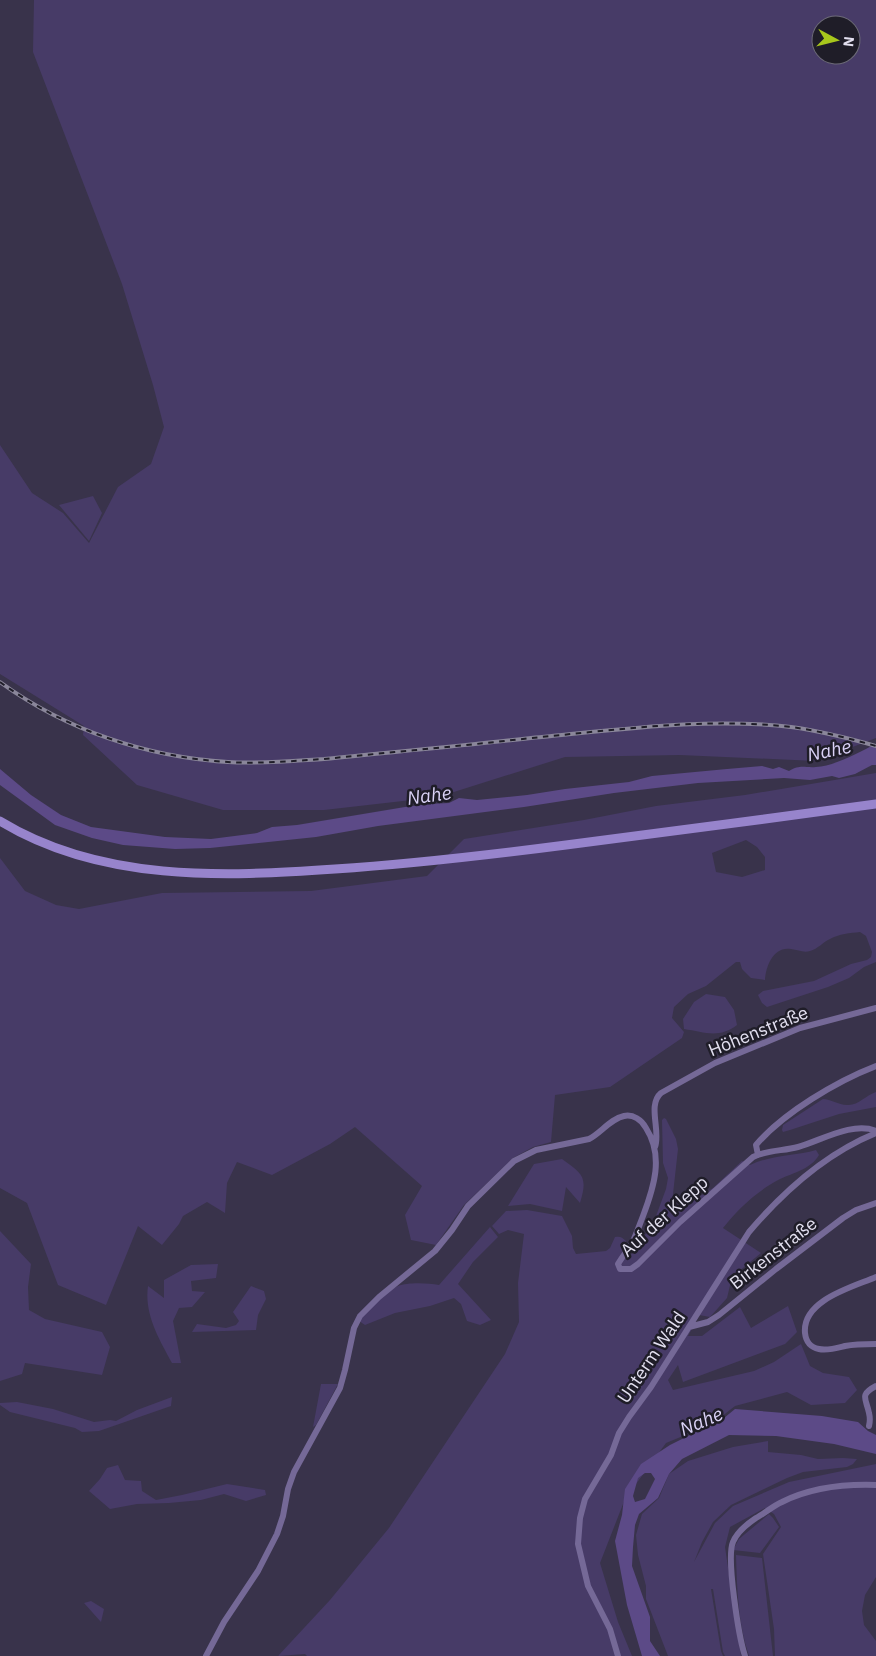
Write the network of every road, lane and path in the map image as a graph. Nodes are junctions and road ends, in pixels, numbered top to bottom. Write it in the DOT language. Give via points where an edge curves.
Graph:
graph roads {
  1 [pos="876,804"];
  2 [pos="0,821"];
  3 [pos="876,1008"];
  4 [pos="876,1066"];
  5 [pos="658,1096"];
  6 [pos="876,1132"];
  7 [pos="655,1147"];
  8 [pos="758,1155"];
  9 [pos="876,1203"];
  10 [pos="876,1277"];
  11 [pos="689,1327"];
  12 [pos="876,1344"];
  13 [pos="876,1386"];
  14 [pos="869,1426"];
  15 [pos="876,1485"];
  16 [pos="206,1656"];
  17 [pos="618,1656"];
  18 [pos="745,1656"];
  1 -- 2 [label="main road" via="520,851 294,872 209,873 136,868 96,860 47,844"];
  3 -- 5 [label="street, Höhenstraße" via="800,1028 715,1063"];
  4 -- 8 [label="street" via="839,1082 794,1112 761,1139 756,1145"];
  5 -- 7 [label="street, Auf der Klepp"];
  6 -- 8 [label="street" via="864,1129 846,1131 798,1147"];
  6 -- 11 [label="street, Unterm Wald" via="840,1152 787,1192 761,1217"];
  7 -- 8 [label="street, Auf der Klepp" via="654,1184 634,1238 618,1264 622,1270 638,1264 748,1160"];
  7 -- 16 [label="street, Auf der Klepp" via="644,1124 633,1117 623,1116 589,1139 536,1150 514,1161 468,1206 435,1251 360,1316 354,1328 340,1388 294,1472 277,1534"];
  9 -- 11 [label="street, Birkenstraße" via="843,1218 719,1315"];
  10 -- 12 [label="street" via="823,1301 812,1311 805,1328 810,1346 821,1350"];
  11 -- 17 [label="street, Unterm Wald" via="628,1417 585,1499 580,1518 578,1544 588,1586 610,1629"];
  13 -- 14 [label="street" via="868,1390 865,1397"];
  15 -- 18 [label="street" via="842,1486 796,1496 771,1508 736,1536 731,1554 734,1598"];
}
